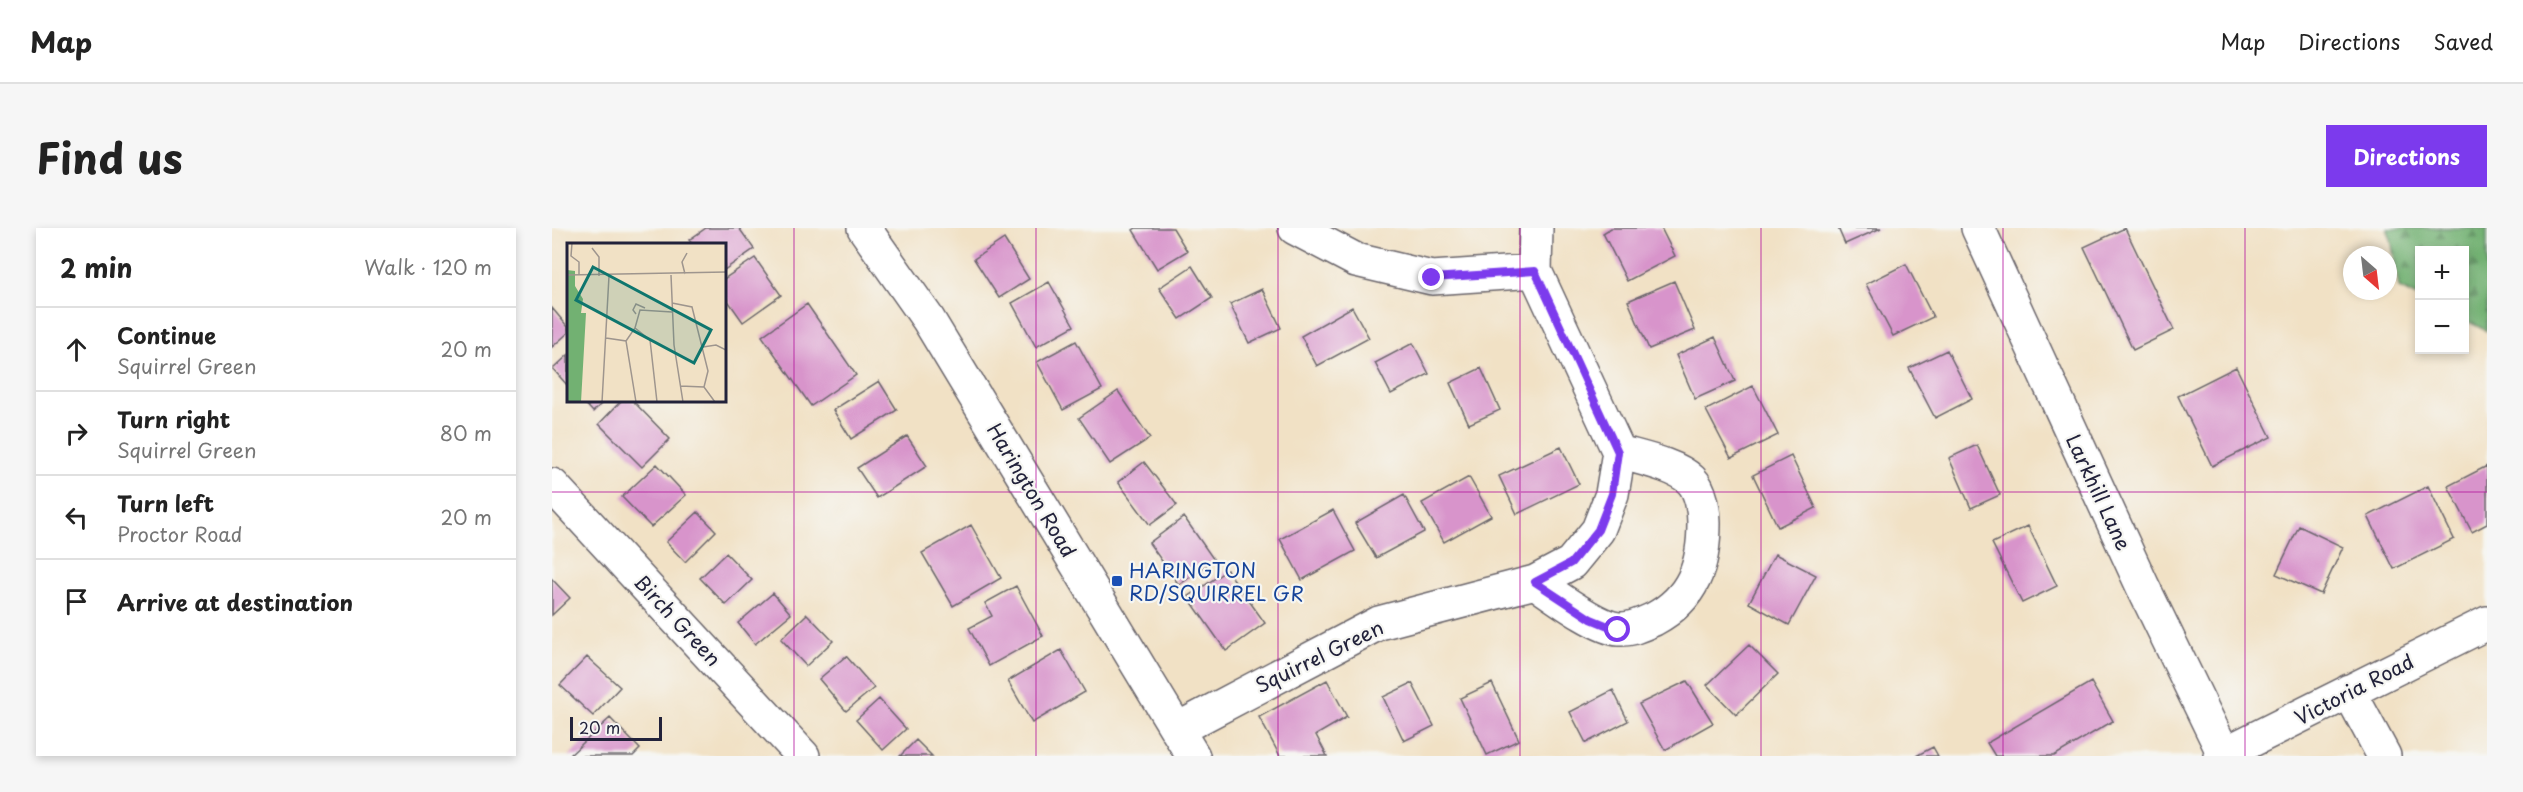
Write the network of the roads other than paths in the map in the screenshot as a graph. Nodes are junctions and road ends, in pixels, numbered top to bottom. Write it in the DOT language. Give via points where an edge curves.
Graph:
graph roads {
  1 [pos="864,228"];
  2 [pos="1295,228"];
  3 [pos="1536,228"];
  4 [pos="1978,228"];
  5 [pos="1535,271"];
  6 [pos="1618,452"];
  7 [pos="553,488"];
  8 [pos="1535,582"];
  9 [pos="2487,623"];
  10 [pos="2349,691"];
  11 [pos="1185,743"];
  12 [pos="2222,755"];
  13 [pos="803,756"];
  14 [pos="2384,756"];
  1 -- 11 [label="street, Harington Road" via="928,319"];
  2 -- 5 [label="street" via="1356,260 1432,278"];
  3 -- 5 [label="street"];
  4 -- 12 [label="street, Larkhill Lane"];
  5 -- 6 [label="street"];
  6 -- 8 [label="street, Squirrel Green" via="1612,494 1598,530 1571,563"];
  6 -- 8 [label="street" via="1670,468 1692,480 1704,507 1704,549 1690,586 1673,609 1640,626 1618,630 1591,619"];
  7 -- 13 [label="street, Birch Green"];
  8 -- 11 [label="street, Squirrel Green" via="1379,623"];
  9 -- 10 [label="street, Victoria Road"];
  10 -- 12 [label="street, Victoria Road"];
  10 -- 14 [label="street"];
}
